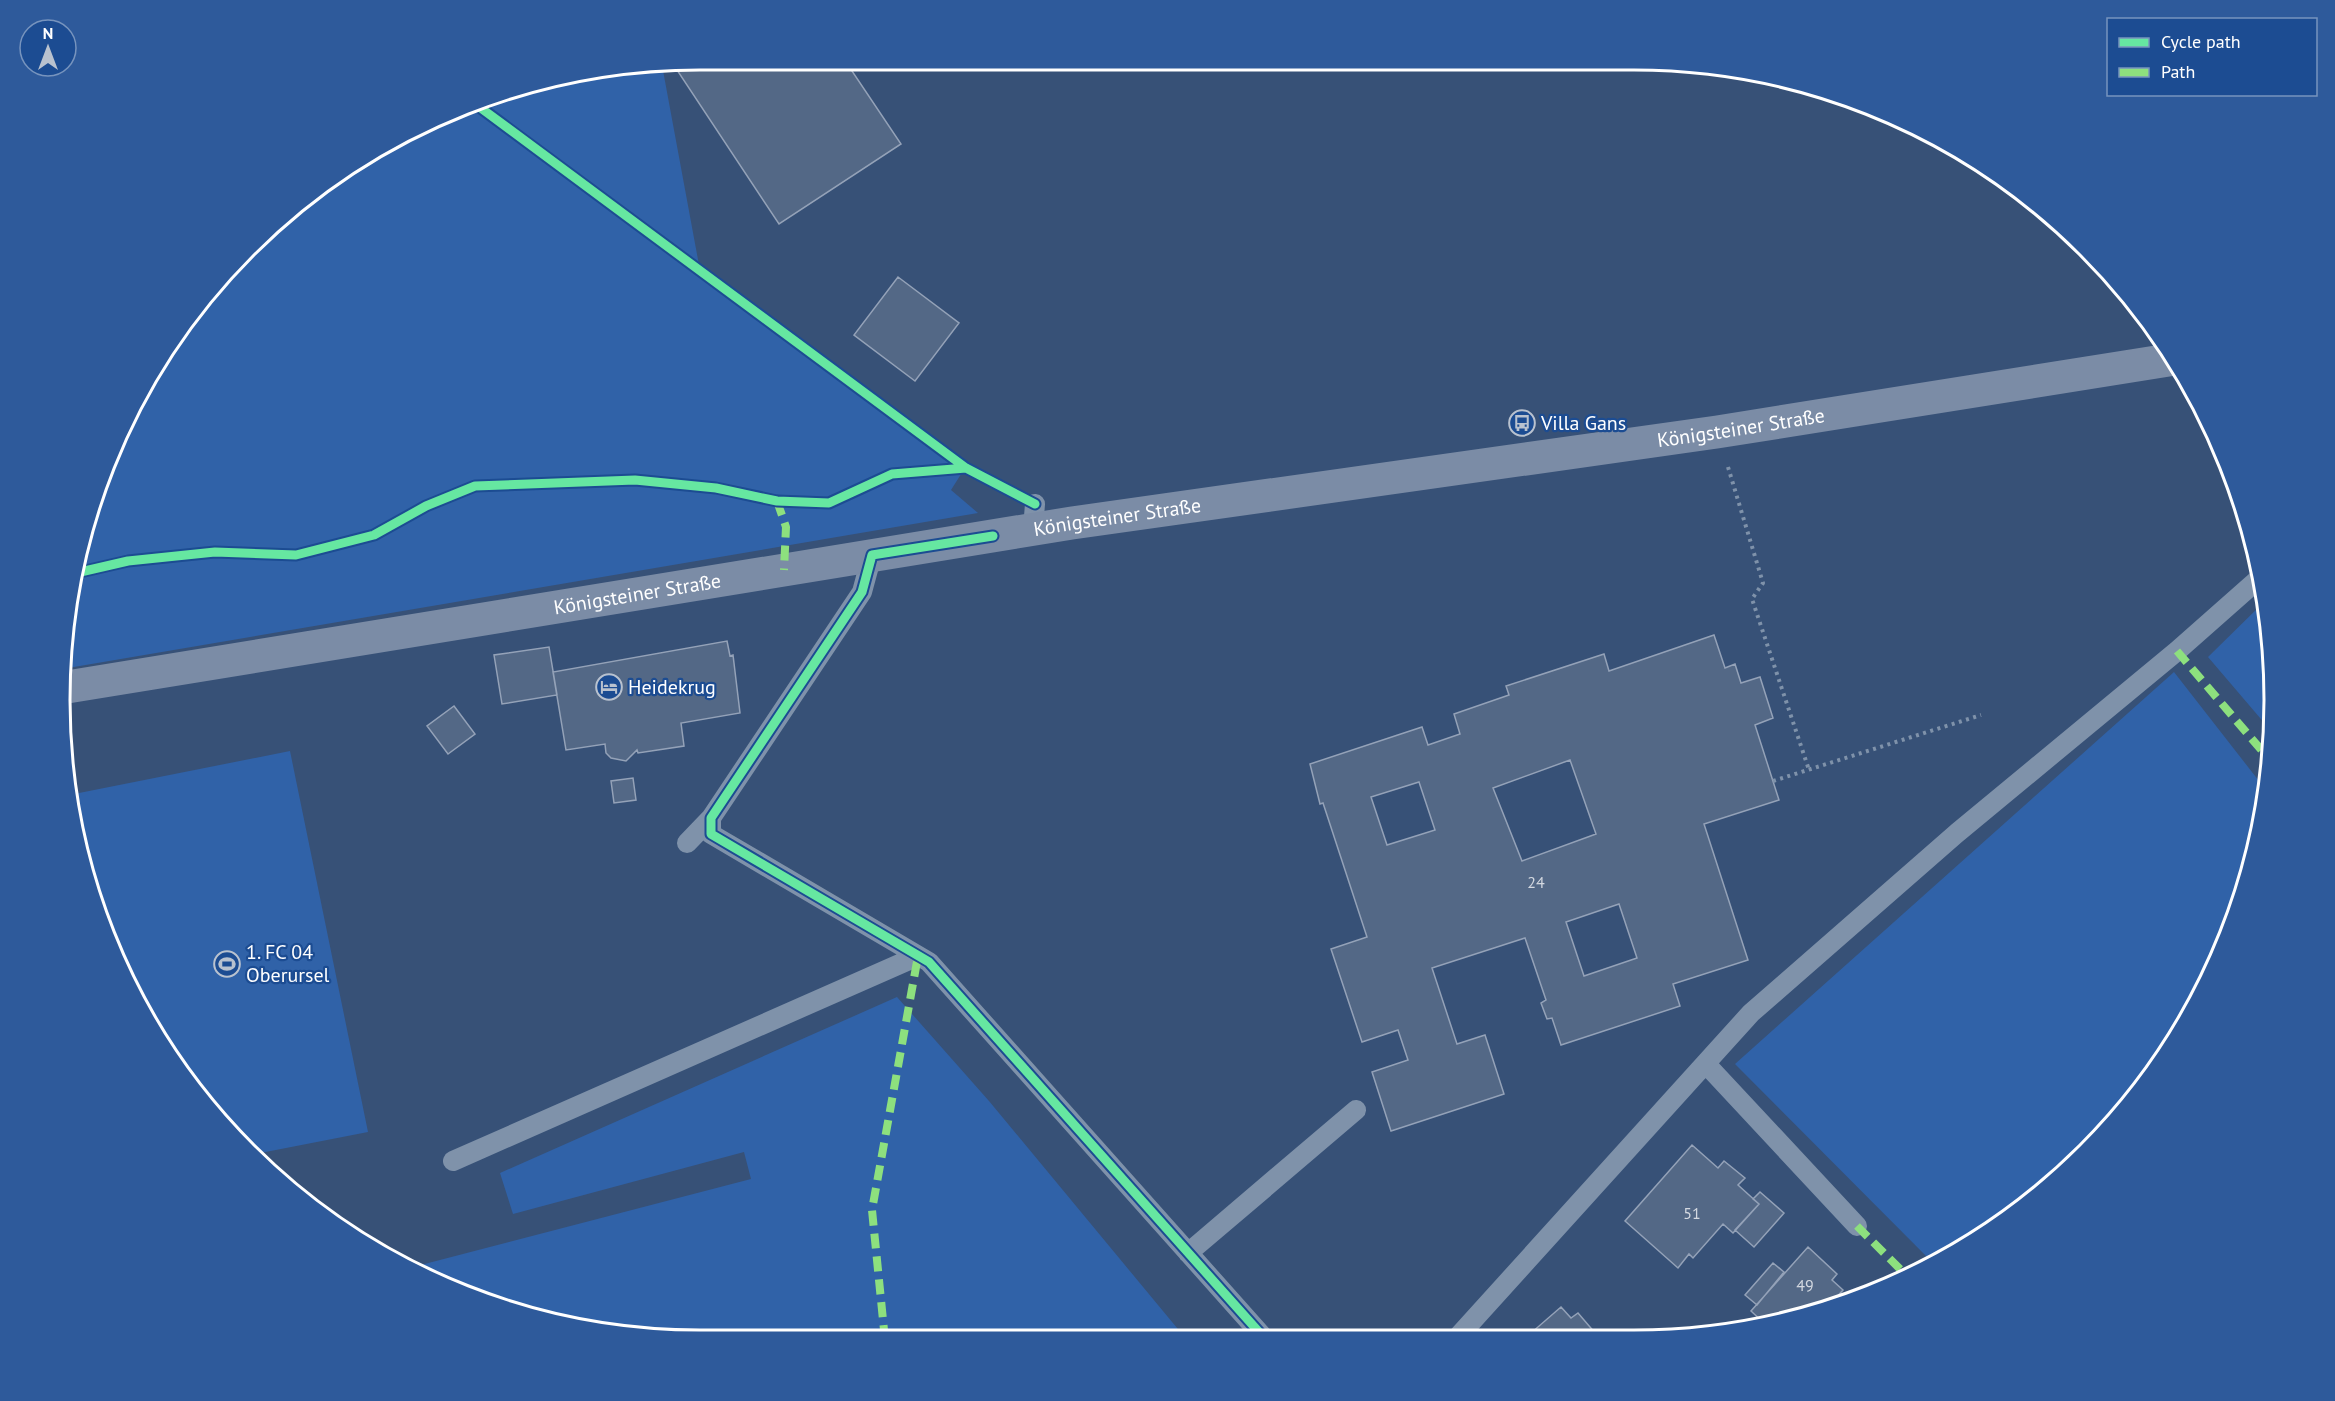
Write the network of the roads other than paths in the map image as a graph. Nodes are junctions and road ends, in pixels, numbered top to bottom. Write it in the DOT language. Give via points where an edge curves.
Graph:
graph roads {
  1 [pos="2165,361"];
  2 [pos="872,555"];
  3 [pos="2253,584"];
  4 [pos="71,686"];
  5 [pos="711,818"];
  6 [pos="687,843"];
  7 [pos="918,956"];
  8 [pos="1706,1064"];
  9 [pos="1356,1110"];
  10 [pos="453,1161"];
  11 [pos="1857,1226"];
  12 [pos="1188,1253"];
  13 [pos="1257,1330"];
  14 [pos="1464,1330"];
  1 -- 2 [label="main road, Königsteiner Straße" via="1717,432 1034,517"];
  2 -- 4 [label="main road, Königsteiner Straße"];
  2 -- 5 [label="lane" via="862,592"];
  3 -- 8 [label="lane" via="1751,1012"];
  5 -- 6 [label="lane"];
  5 -- 7 [label="lane" via="711,834"];
  7 -- 10 [label="lane"];
  7 -- 12 [label="lane" via="929,962"];
  8 -- 11 [label="lane"];
  8 -- 14 [label="lane"];
  9 -- 12 [label="lane"];
  12 -- 13 [label="lane"];
}
